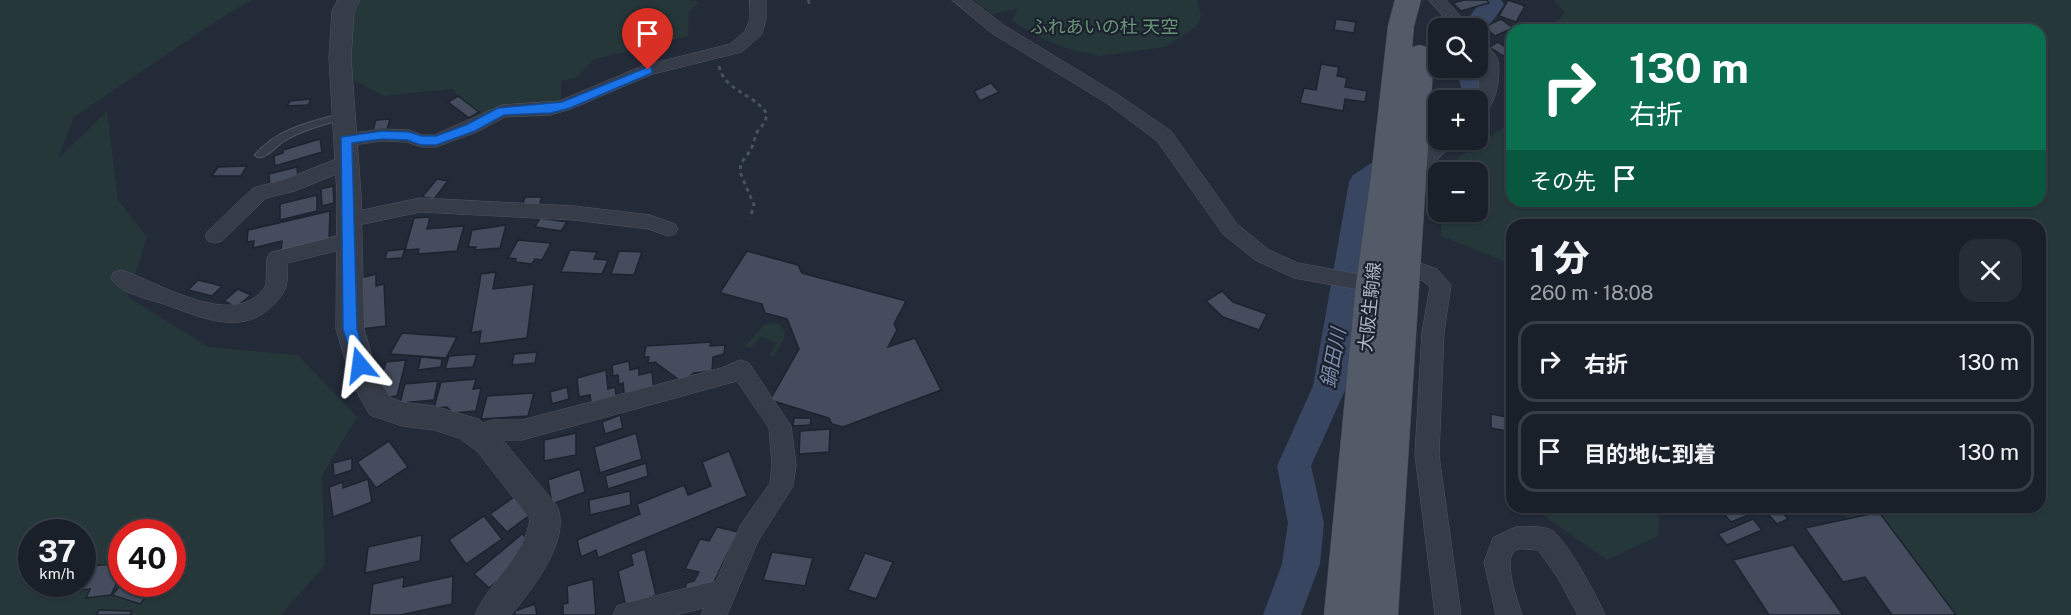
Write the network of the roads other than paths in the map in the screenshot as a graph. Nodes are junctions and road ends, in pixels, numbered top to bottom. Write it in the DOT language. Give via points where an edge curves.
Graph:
graph roads {
  1 [pos="349,0"];
  2 [pos="758,0"];
  3 [pos="960,0"];
  4 [pos="1408,0"];
  5 [pos="1429,0"];
  6 [pos="1437,0"];
  7 [pos="1454,18"];
  8 [pos="1488,58"];
  9 [pos="1488,90"];
  10 [pos="346,139"];
  11 [pos="1428,149"];
  12 [pos="260,155"];
  13 [pos="1402,162"];
  14 [pos="668,229"];
  15 [pos="349,230"];
  16 [pos="215,236"];
  17 [pos="1403,265"];
  18 [pos="121,278"];
  19 [pos="1365,283"];
  20 [pos="478,435"];
  21 [pos="724,591"];
  22 [pos="492,615"];
  23 [pos="626,615"];
  24 [pos="714,615"];
  25 [pos="1344,615"];
  26 [pos="1378,615"];
  27 [pos="1448,615"];
  28 [pos="1509,615"];
  29 [pos="1592,615"];
  1 -- 10 [label="street" via="343,11 340,38"];
  2 -- 10 [label="street" via="753,34 736,48 648,70 551,109 502,111 436,141 382,135"];
  3 -- 19 [label="street" via="999,30 1111,98 1164,136 1230,229 1262,255 1294,270"];
  4 -- 13 [label="main road, 大阪生駒線" via="1401,26"];
  5 -- 13 [label="main road, 大阪生駒線" via="1422,23"];
  6 -- 7 [label="street"];
  8 -- 9 [label="street"];
  10 -- 12 [label="lane" via="307,126 279,138"];
  10 -- 15 [label="street"];
  10 -- 16 [label="street" via="288,186 260,193"];
  11 -- 13 [label="street"];
  13 -- 17 [label="main road, 大阪生駒線"];
  13 -- 19 [label="main road, 大阪生駒線"];
  14 -- 15 [label="street" via="650,222 574,213 420,205"];
  15 -- 18 [label="street" via="277,258 276,285 270,296 239,315 210,312"];
  15 -- 20 [label="street" via="350,329 366,383 380,406 468,428"];
  17 -- 26 [label="main road, 大阪生駒線"];
  17 -- 27 [label="street" via="1430,275 1441,285 1433,332 1427,456"];
  19 -- 25 [label="main road, 大阪生駒線"];
  20 -- 21 [label="street" via="492,430 522,430 741,369 780,426 784,465 782,486 749,534"];
  20 -- 22 [label="street" via="546,516 538,553"];
  21 -- 23 [label="street"];
  21 -- 24 [label="street"];
  28 -- 29 [label="street" via="1496,562 1502,546 1516,538 1544,539"];
}
